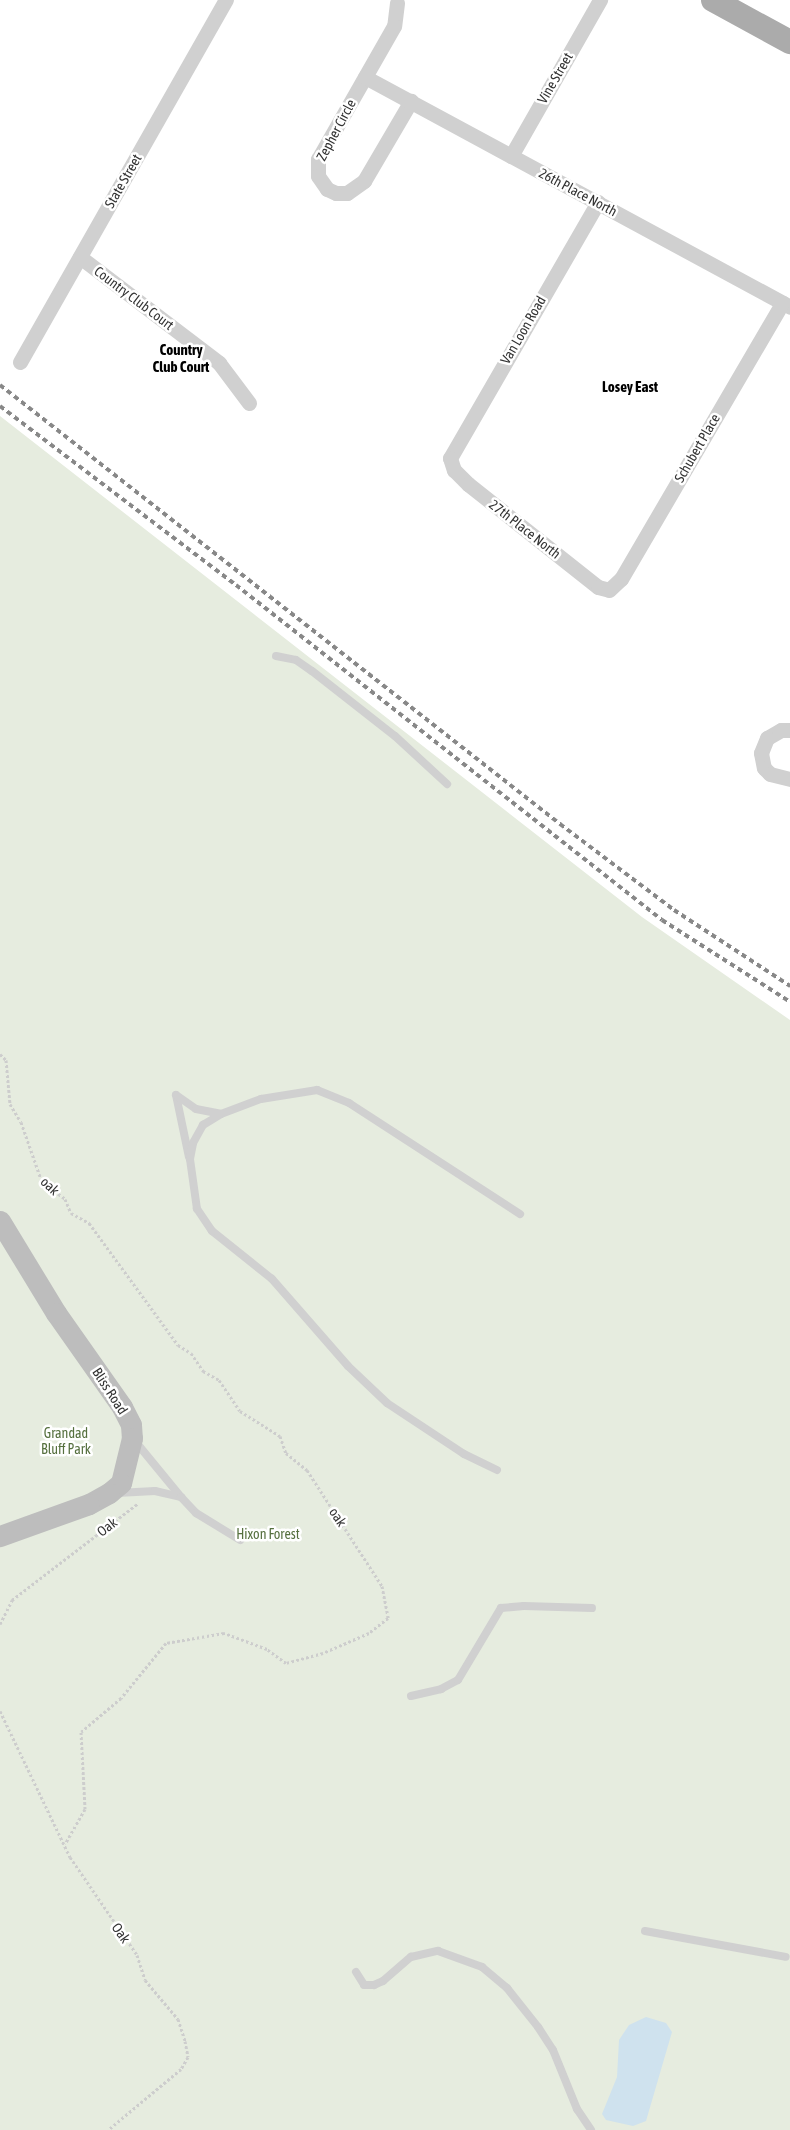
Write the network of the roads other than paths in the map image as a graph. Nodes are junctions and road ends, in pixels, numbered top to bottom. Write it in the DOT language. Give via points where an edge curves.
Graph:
graph roads {
  1 [pos="226,0"];
  2 [pos="600,0"];
  3 [pos="713,0"];
  4 [pos="397,4"];
  5 [pos="790,42"];
  6 [pos="365,77"];
  7 [pos="411,101"];
  8 [pos="511,156"];
  9 [pos="598,202"];
  10 [pos="80,257"];
  11 [pos="786,305"];
  12 [pos="20,362"];
  13 [pos="249,403"];
  14 [pos="450,458"];
  15 [pos="609,590"];
  16 [pos="276,656"];
  17 [pos="790,730"];
  18 [pos="790,779"];
  19 [pos="447,784"];
  20 [pos="222,1114"];
  21 [pos="190,1159"];
  22 [pos="520,1214"];
  23 [pos="0,1221"];
  24 [pos="132,1438"];
  25 [pos="497,1470"];
  26 [pos="108,1494"];
  27 [pos="180,1497"];
  28 [pos="0,1536"];
  29 [pos="240,1540"];
  30 [pos="592,1608"];
  31 [pos="411,1696"];
  32 [pos="645,1931"];
  33 [pos="786,1957"];
  34 [pos="356,1972"];
  35 [pos="591,2130"];
  1 -- 10 [label="street, State Street"];
  2 -- 8 [label="street, Vine Street"];
  3 -- 5 [label="main road"];
  4 -- 6 [label="street, Zepher Circle" via="394,26"];
  6 -- 7 [label="street, 26th Place North"];
  6 -- 7 [label="street, Zepher Circle" via="318,159 321,182 336,193 347,193 364,181"];
  7 -- 8 [label="street, 26th Place North"];
  8 -- 9 [label="street, 26th Place North"];
  9 -- 11 [label="street, 26th Place North"];
  9 -- 14 [label="street, Van Loon Road"];
  10 -- 12 [label="street, State Street"];
  10 -- 13 [label="street, Country Club Court" via="219,363"];
  11 -- 15 [label="street, Schubert Place" via="620,580"];
  14 -- 15 [label="street, 27th Place North" via="454,470 468,484 598,587"];
  16 -- 19 [label="lane" via="296,660 312,671 402,741"];
  17 -- 18 [label="street" via="773,733 761,752 764,768 770,774"];
  20 -- 21 [label="lane" via="203,1125 193,1143"];
  20 -- 21 [label="lane" via="196,1109 176,1095"];
  20 -- 22 [label="lane" via="261,1099 316,1090 332,1094"];
  21 -- 25 [label="lane" via="198,1209 212,1231 272,1279 348,1366 386,1403 464,1454"];
  23 -- 24 [label="street, Bliss Road" via="56,1313 122,1407 131,1425"];
  24 -- 26 [label="street, Bliss Road" via="121,1483"];
  24 -- 27 [label="lane"];
  26 -- 27 [label="lane" via="152,1492"];
  26 -- 28 [label="street, Bliss Road"];
  27 -- 29 [label="lane" via="196,1513"];
  30 -- 31 [label="lane" via="501,1608 458,1680 441,1689"];
  32 -- 33 [label="lane"];
  34 -- 35 [label="lane" via="364,1985 374,1985 383,1982 411,1957 438,1951 482,1967 507,1988 538,2027 553,2050 577,2108"];
}
